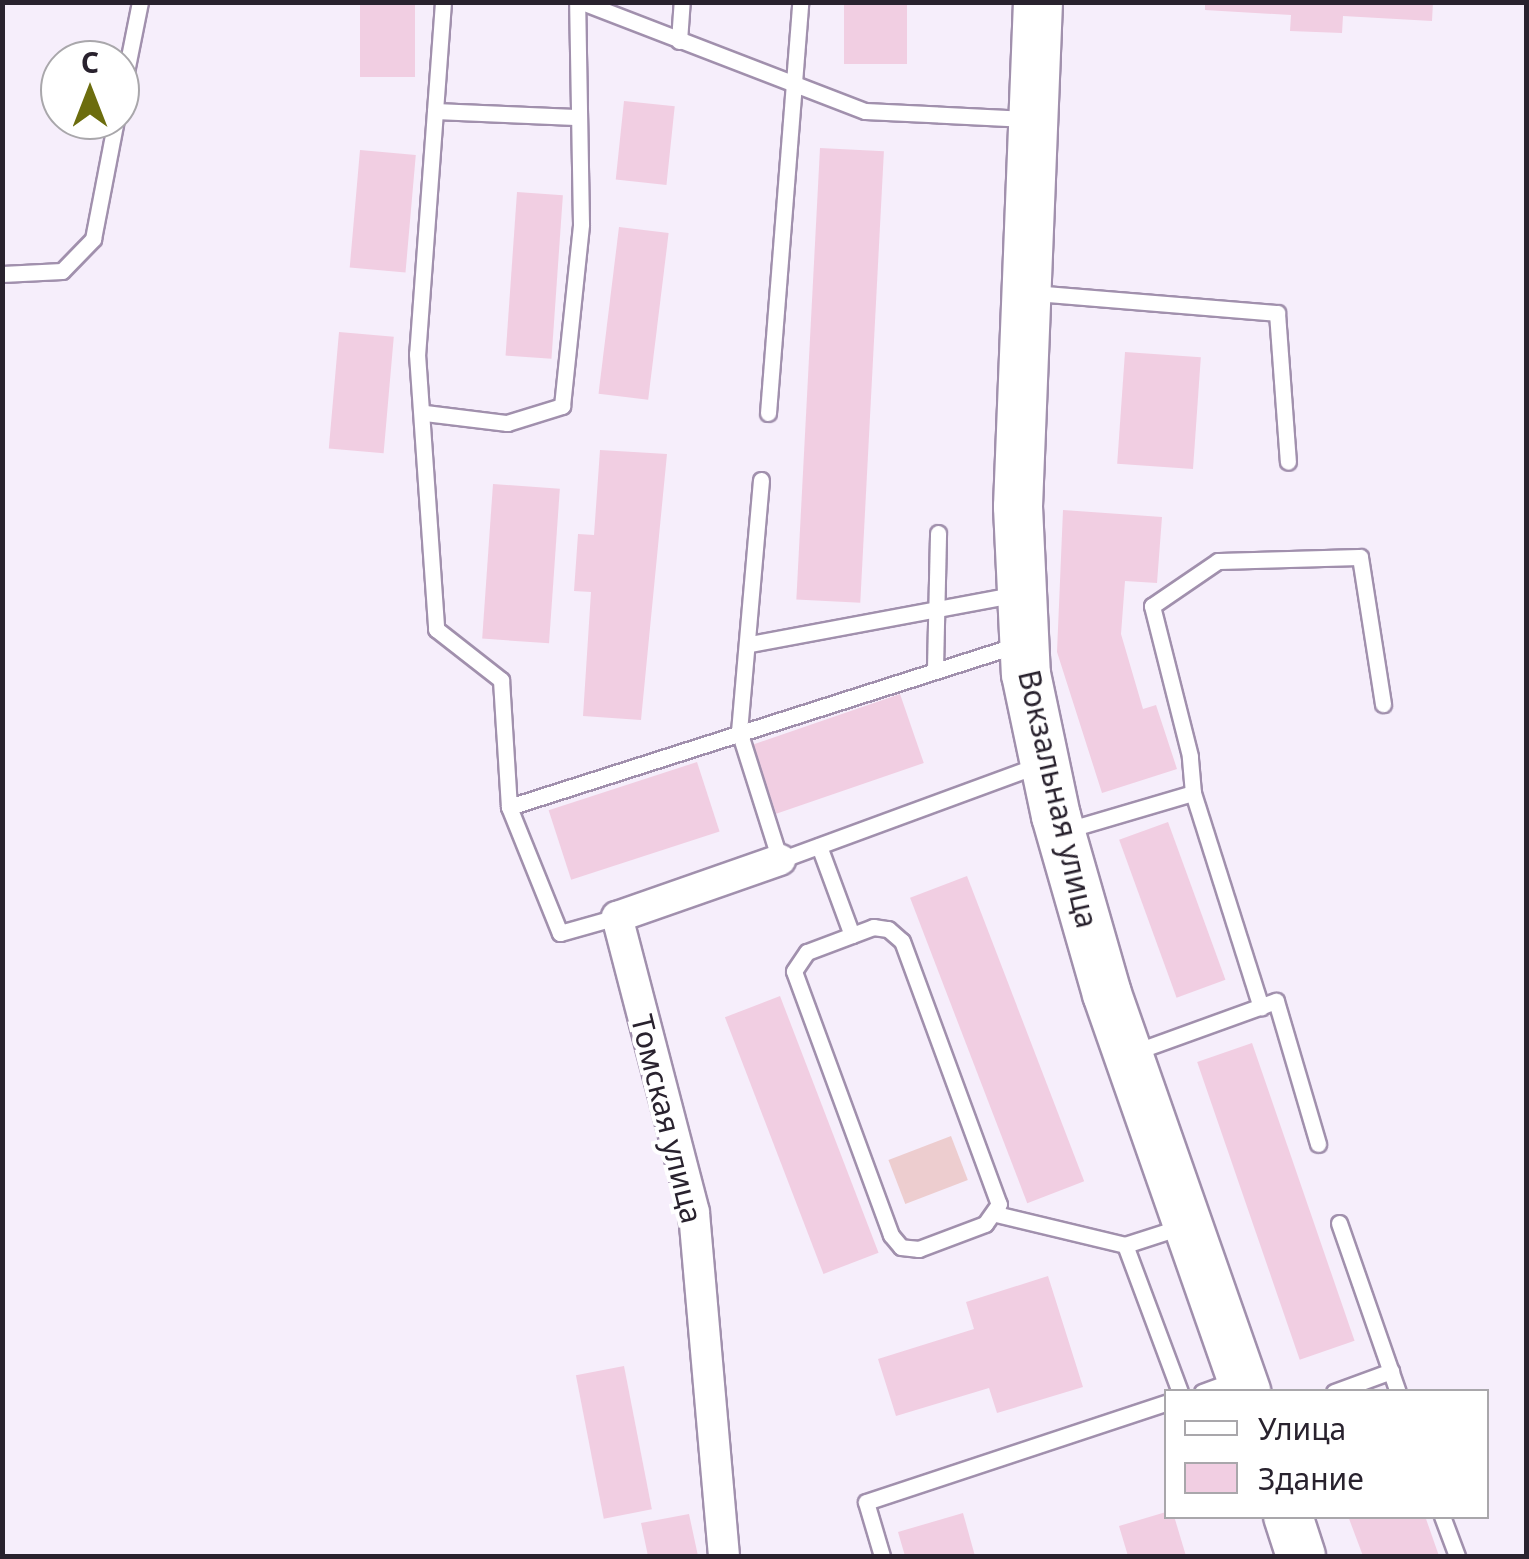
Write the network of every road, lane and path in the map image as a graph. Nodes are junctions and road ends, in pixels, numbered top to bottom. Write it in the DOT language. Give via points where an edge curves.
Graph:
graph roads {
  1 [pos="140,2"];
  2 [pos="443,2"];
  3 [pos="580,2"];
  4 [pos="682,2"];
  5 [pos="800,2"];
  6 [pos="1038,2"];
  7 [pos="132,40"];
  8 [pos="679,41"];
  9 [pos="796,85"];
  10 [pos="435,111"];
  11 [pos="574,117"];
  12 [pos="1032,119"];
  13 [pos="112,140"];
  14 [pos="2,274"];
  15 [pos="1025,292"];
  16 [pos="424,413"];
  17 [pos="768,413"];
  18 [pos="1288,462"];
  19 [pos="761,480"];
  20 [pos="938,533"];
  21 [pos="1018,594"];
  22 [pos="935,609"];
  23 [pos="1023,643"];
  24 [pos="750,644"];
  25 [pos="935,668"];
  26 [pos="1383,704"];
  27 [pos="739,732"];
  28 [pos="1045,762"];
  29 [pos="1193,793"];
  30 [pos="509,808"];
  31 [pos="1060,832"];
  32 [pos="818,846"];
  33 [pos="780,860"];
  34 [pos="616,916"];
  35 [pos="852,935"];
  36 [pos="1261,1007"];
  37 [pos="1128,1054"];
  38 [pos="1318,1144"];
  39 [pos="996,1214"];
  40 [pos="1339,1223"];
  41 [pos="1188,1224"];
  42 [pos="1125,1245"];
  43 [pos="1391,1370"];
  44 [pos="1230,1387"];
  45 [pos="1179,1389"];
  46 [pos="1342,1389"];
  47 [pos="1397,1389"];
  48 [pos="1164,1405"];
  49 [pos="1289,1519"];
  50 [pos="1443,1519"];
  51 [pos="724,1556"];
  52 [pos="882,1556"];
  53 [pos="1301,1556"];
  54 [pos="1456,1556"];
  1 -- 7 [label="lane"];
  2 -- 10 [label="lane"];
  3 -- 8 [label="lane"];
  3 -- 11 [label="lane"];
  4 -- 8 [label="lane"];
  5 -- 9 [label="lane"];
  6 -- 12 [label="main road, Вокзальная улица"];
  8 -- 9 [label="lane"];
  9 -- 12 [label="lane" via="865,111"];
  9 -- 17 [label="lane"];
  10 -- 11 [label="lane"];
  10 -- 16 [label="lane" via="418,354"];
  11 -- 16 [label="lane" via="580,224 562,406 508,423"];
  12 -- 15 [label="main road, Вокзальная улица"];
  13 -- 14 [label="lane" via="92,239 62,271"];
  15 -- 18 [label="lane" via="1278,313"];
  15 -- 21 [label="main road, Вокзальная улица"];
  16 -- 30 [label="lane" via="436,629 502,680"];
  19 -- 24 [label="lane"];
  20 -- 22 [label="lane"];
  21 -- 22 [label="lane"];
  21 -- 23 [label="main road, Вокзальная улица"];
  22 -- 24 [label="lane"];
  22 -- 25 [label="lane"];
  23 -- 25 [label="lane"];
  23 -- 28 [label="main road, Вокзальная улица"];
  24 -- 27 [label="lane"];
  25 -- 27 [label="lane"];
  26 -- 29 [label="lane" via="1360,557 1218,561 1152,606"];
  27 -- 30 [label="lane"];
  27 -- 33 [label="lane"];
  28 -- 31 [label="main road, Вокзальная улица"];
  28 -- 32 [label="lane"];
  29 -- 31 [label="lane"];
  29 -- 36 [label="lane"];
  30 -- 34 [label="lane" via="560,933"];
  31 -- 37 [label="main road, Вокзальная улица"];
  32 -- 33 [label="lane"];
  32 -- 35 [label="lane"];
  33 -- 34 [label="street"];
  34 -- 51 [label="street, Томская улица" via="694,1212"];
  35 -- 39 [label="lane" via="882,927 902,941 997,1196"];
  35 -- 39 [label="lane" via="807,952 794,971 892,1235 901,1247 919,1249"];
  36 -- 37 [label="lane"];
  36 -- 38 [label="lane" via="1276,1001"];
  37 -- 41 [label="main road, Вокзальная улица"];
  39 -- 42 [label="lane"];
  40 -- 43 [label="lane"];
  41 -- 42 [label="lane"];
  41 -- 44 [label="main road, Вокзальная улица"];
  42 -- 45 [label="lane"];
  43 -- 46 [label="lane"];
  43 -- 47 [label="lane"];
  48 -- 52 [label="lane" via="866,1502"];
  49 -- 53 [label="main road"];
  50 -- 54 [label="lane"];
}
